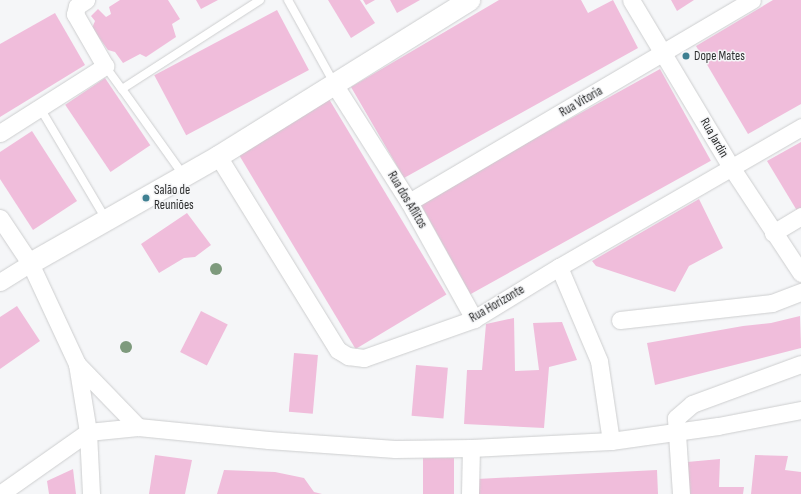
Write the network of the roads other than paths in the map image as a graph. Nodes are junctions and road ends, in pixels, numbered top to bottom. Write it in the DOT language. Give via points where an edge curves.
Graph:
graph roads {
  1 [pos="86,0"];
  2 [pos="260,0"];
  3 [pos="288,0"];
  4 [pos="470,0"];
  5 [pos="631,0"];
  6 [pos="752,0"];
  7 [pos="664,53"];
  8 [pos="105,66"];
  9 [pos="334,84"];
  10 [pos="122,89"];
  11 [pos="40,108"];
  12 [pos="801,127"];
  13 [pos="0,133"];
  14 [pos="218,156"];
  15 [pos="731,167"];
  16 [pos="184,176"];
  17 [pos="409,202"];
  18 [pos="801,216"];
  19 [pos="0,218"];
  20 [pos="107,220"];
  21 [pos="773,233"];
  22 [pos="30,264"];
  23 [pos="559,267"];
  24 [pos="801,273"];
  25 [pos="0,282"];
  26 [pos="801,292"];
  27 [pos="474,319"];
  28 [pos="620,320"];
  29 [pos="77,364"];
  30 [pos="801,364"];
  31 [pos="801,410"];
  32 [pos="138,427"];
  33 [pos="88,432"];
  34 [pos="678,433"];
  35 [pos="611,441"];
  36 [pos="471,448"];
  37 [pos="0,494"];
  38 [pos="91,494"];
  39 [pos="470,494"];
  40 [pos="681,494"];
  1 -- 8 [label="street" via="77,6 75,14"];
  2 -- 10 [label="lane"];
  3 -- 9 [label="lane"];
  4 -- 9 [label="street"];
  5 -- 7 [label="street, Rua Jardin"];
  6 -- 7 [label="street, Rua Vitoria"];
  7 -- 15 [label="street, Rua Jardin"];
  7 -- 17 [label="street, Rua Vitoria"];
  8 -- 10 [label="lane"];
  8 -- 11 [label="street"];
  9 -- 14 [label="street"];
  9 -- 17 [label="street, Rua dos Aflitos"];
  10 -- 16 [label="lane"];
  11 -- 13 [label="street"];
  11 -- 20 [label="lane"];
  12 -- 15 [label="street, Rua Horizonte"];
  14 -- 16 [label="street"];
  14 -- 27 [label="street, Rua Horizonte" via="338,350 348,356 364,358"];
  15 -- 21 [label="street, Rua Jardin"];
  15 -- 23 [label="street, Rua Horizonte"];
  16 -- 20 [label="street"];
  17 -- 27 [label="street, Rua dos Aflitos"];
  18 -- 21 [label="street"];
  19 -- 22 [label="street"];
  20 -- 22 [label="street"];
  21 -- 24 [label="street, Rua Jardin"];
  22 -- 25 [label="street"];
  22 -- 29 [label="street"];
  23 -- 27 [label="street, Rua Horizonte"];
  23 -- 35 [label="street" via="599,361"];
  26 -- 28 [label="street" via="772,303"];
  29 -- 32 [label="street"];
  29 -- 33 [label="street"];
  30 -- 34 [label="street" via="692,404 676,418"];
  31 -- 34 [label="street"];
  32 -- 33 [label="street"];
  32 -- 36 [label="street" via="379,448"];
  33 -- 37 [label="street"];
  33 -- 38 [label="street"];
  34 -- 35 [label="street"];
  34 -- 40 [label="street"];
  35 -- 36 [label="street"];
  36 -- 39 [label="street"];
}
